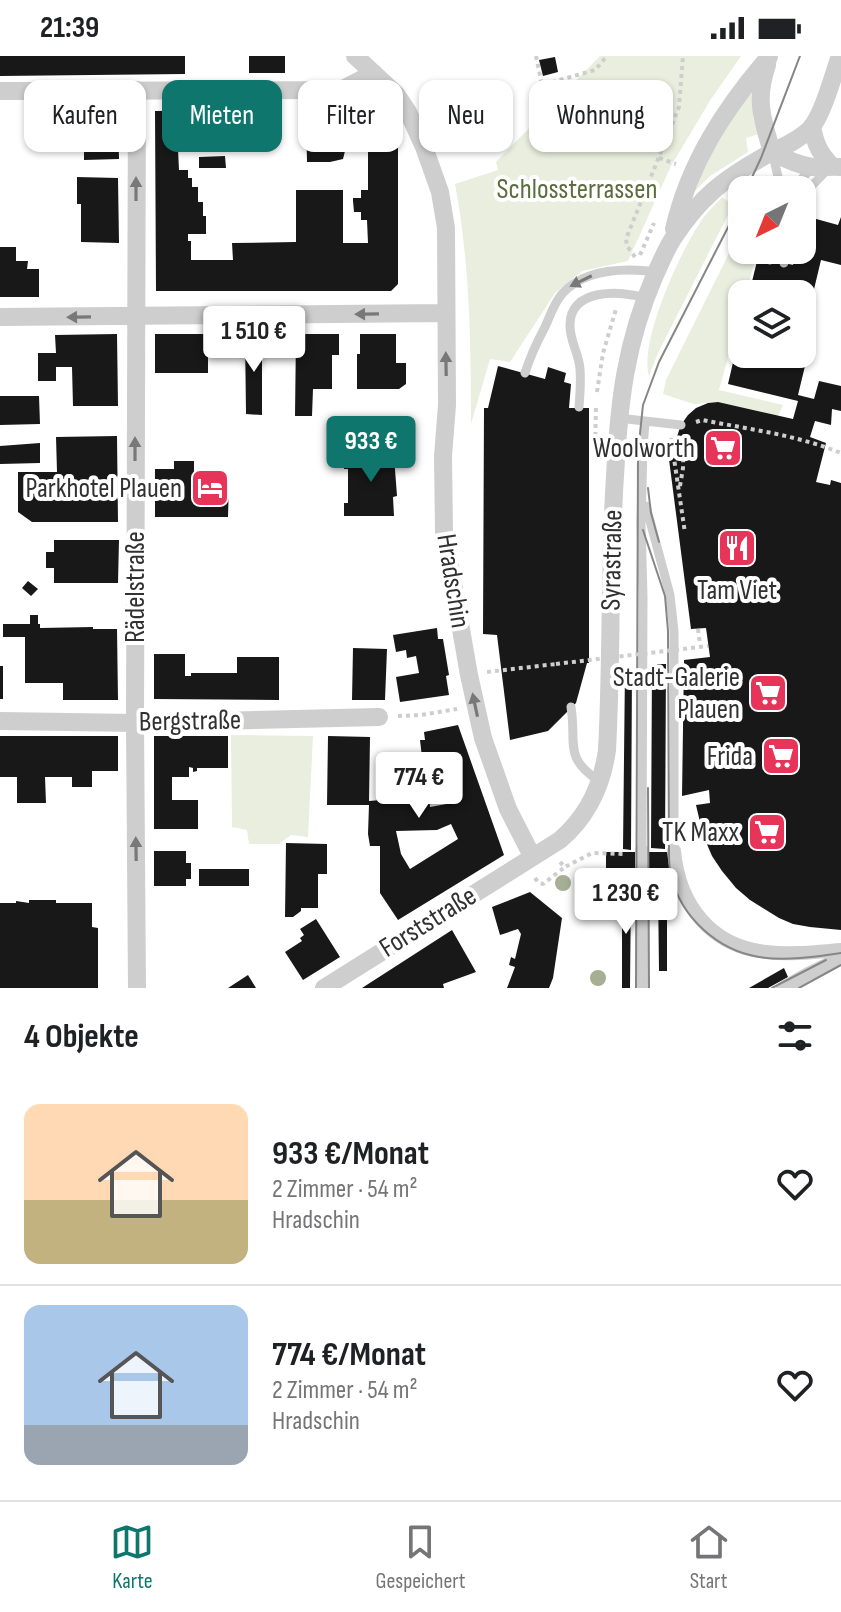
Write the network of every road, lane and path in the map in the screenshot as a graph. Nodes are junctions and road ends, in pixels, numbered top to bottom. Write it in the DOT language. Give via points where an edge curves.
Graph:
graph roads {
  1 [pos="536,56"];
  2 [pos="607,56"];
  3 [pos="683,56"];
  4 [pos="840,56"];
  5 [pos="359,57"];
  6 [pos="770,57"];
  7 [pos="374,73"];
  8 [pos="541,80"];
  9 [pos="560,80"];
  10 [pos="146,90"];
  11 [pos="0,91"];
  12 [pos="24,91"];
  13 [pos="812,126"];
  14 [pos="137,152"];
  15 [pos="772,152"];
  16 [pos="659,158"];
  17 [pos="682,166"];
  18 [pos="829,167"];
  19 [pos="778,176"];
  20 [pos="670,243"];
  21 [pos="638,259"];
  22 [pos="657,272"];
  23 [pos="646,298"];
  24 [pos="616,309"];
  25 [pos="445,313"];
  26 [pos="136,316"];
  27 [pos="0,317"];
  28 [pos="525,373"];
  29 [pos="579,407"];
  30 [pos="618,418"];
  31 [pos="645,422"];
  32 [pos="686,426"];
  33 [pos="671,443"];
  34 [pos="841,453"];
  35 [pos="595,455"];
  36 [pos="680,486"];
  37 [pos="643,495"];
  38 [pos="685,533"];
  39 [pos="698,629"];
  40 [pos="700,644"];
  41 [pos="708,646"];
  42 [pos="595,654"];
  43 [pos="595,669"];
  44 [pos="486,672"];
  45 [pos="475,706"];
  46 [pos="571,707"];
  47 [pos="379,717"];
  48 [pos="0,721"];
  49 [pos="135,723"];
  50 [pos="600,782"];
  51 [pos="674,851"];
  52 [pos="592,853"];
  53 [pos="637,853"];
  54 [pos="532,856"];
  55 [pos="565,867"];
  56 [pos="538,882"];
  57 [pos="841,950"];
  58 [pos="795,953"];
  59 [pos="841,958"];
  60 [pos="808,974"];
  61 [pos="137,988"];
  62 [pos="324,988"];
  63 [pos="642,988"];
  64 [pos="783,988"];
  1 -- 8 [label="path"];
  2 -- 9 [label="path" via="595,70"];
  3 -- 16 [label="path" via="679,107"];
  4 -- 13 [label="street"];
  5 -- 7 [label="street, Hradschin"];
  6 -- 15 [label="street, Syrastraße" via="759,92"];
  6 -- 20 [label="street, Syrastraße" via="745,85 692,170"];
  7 -- 10 [label="street" via="341,90"];
  7 -- 25 [label="street, Hradschin" via="408,112 440,192 446,228"];
  11 -- 12 [label="street"];
  13 -- 15 [label="street, Syrastraße"];
  13 -- 18 [label="street"];
  26 -- 14 [label="street, Rädelstraße, one-way"];
  15 -- 18 [label="street" via="795,163"];
  15 -- 19 [label="lane"];
  15 -- 20 [label="street, Syrastraße" via="718,186"];
  16 -- 17 [label="path"];
  16 -- 21 [label="path" via="626,239"];
  20 -- 22 [label="street, Syrastraße"];
  22 -- 23 [label="street, Syrastraße"];
  22 -- 28 [label="lane, one-way" via="613,271 572,285 555,304"];
  23 -- 29 [label="lane" via="623,292 596,294 571,315 580,369"];
  23 -- 30 [label="street, Syrastraße" via="628,355"];
  24 -- 35 [label="path" via="596,398"];
  25 -- 26 [label="street, one-way"];
  45 -- 25 [label="street, Hradschin, one-way" via="444,532"];
  26 -- 27 [label="street, one-way"];
  49 -- 26 [label="street, Rädelstraße, one-way"];
  30 -- 31 [label="lane"];
  30 -- 50 [label="street, Syrastraße" via="609,713"];
  31 -- 32 [label="lane"];
  31 -- 37 [label="lane"];
  32 -- 34 [label="path" via="702,420"];
  32 -- 36 [label="path"];
  33 -- 36 [label="path"];
  36 -- 38 [label="path"];
  37 -- 51 [label="lane" via="670,595 674,631"];
  37 -- 53 [label="lane"];
  39 -- 40 [label="path"];
  41 -- 44 [label="path, bridge"];
  42 -- 43 [label="path"];
  45 -- 47 [label="path"];
  45 -- 54 [label="street, Hradschin" via="508,809"];
  46 -- 50 [label="lane" via="576,758"];
  47 -- 49 [label="street, Bergstraße"];
  48 -- 49 [label="street, Bergstraße"];
  61 -- 49 [label="street, Rädelstraße, one-way"];
  50 -- 54 [label="street, Syrastraße" via="574,828"];
  51 -- 58 [label="street" via="683,892 707,925 740,946"];
  52 -- 53 [label="path"];
  53 -- 63 [label="street"];
  54 -- 62 [label="street, Forststraße"];
  55 -- 56 [label="path" via="543,884"];
  57 -- 58 [label="street"];
  58 -- 60 [label="street"];
  59 -- 60 [label="street"];
  60 -- 64 [label="street"];
}
